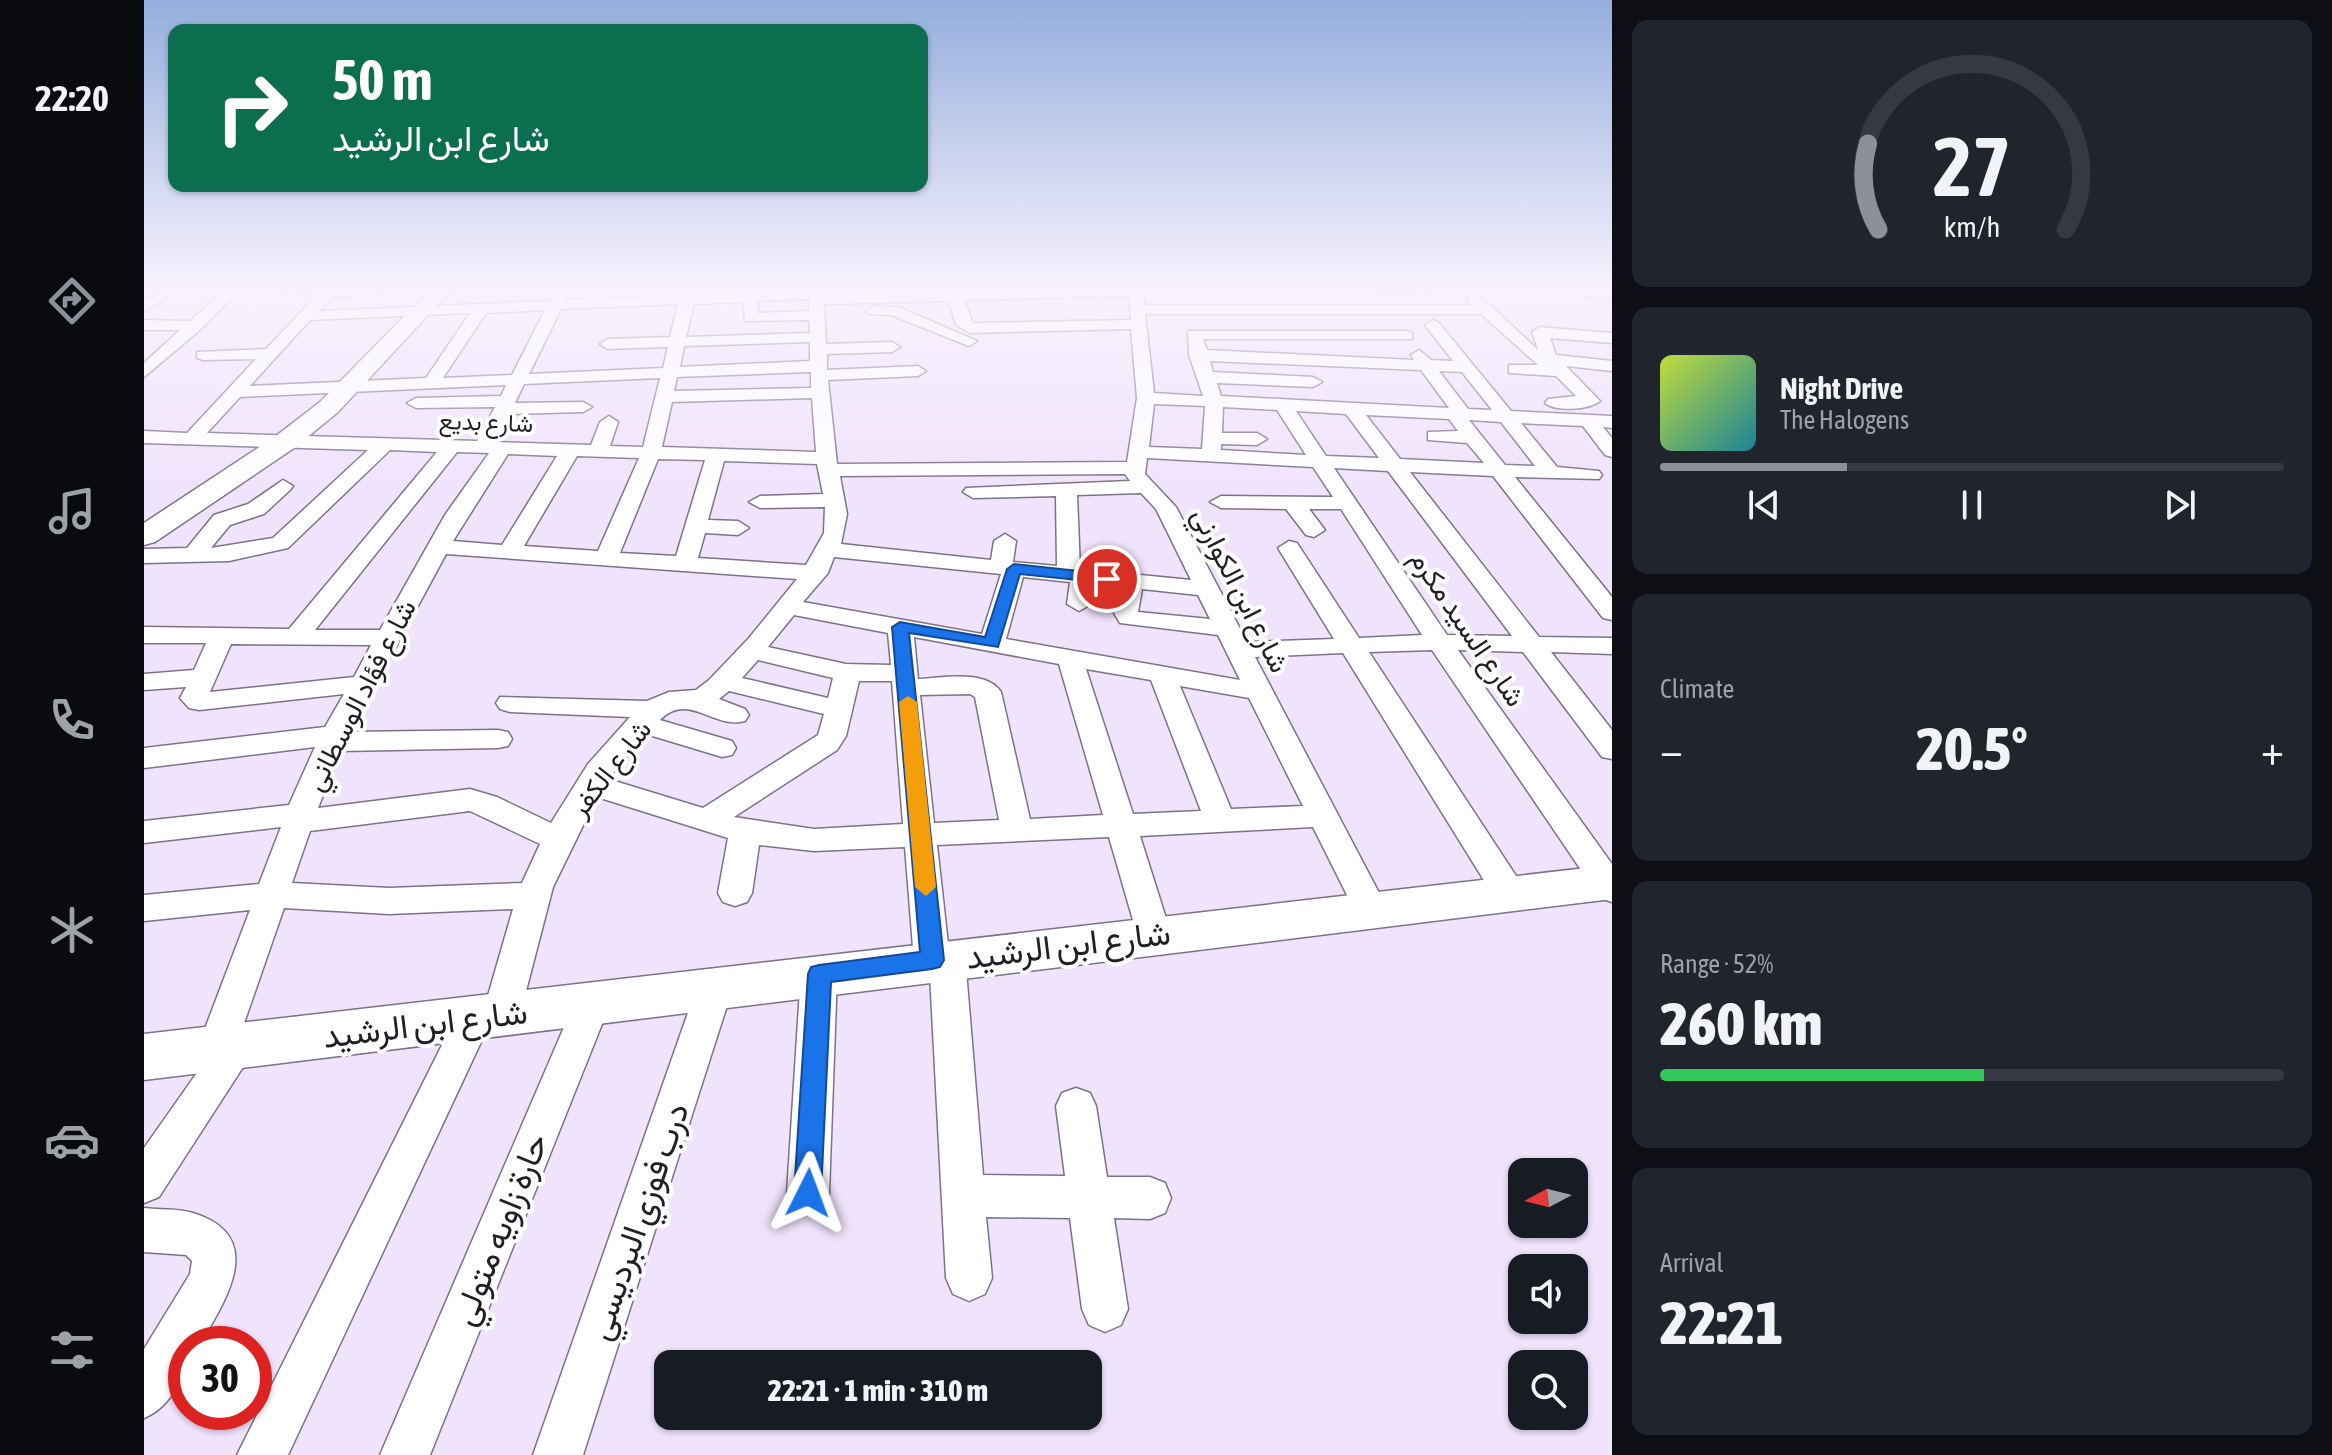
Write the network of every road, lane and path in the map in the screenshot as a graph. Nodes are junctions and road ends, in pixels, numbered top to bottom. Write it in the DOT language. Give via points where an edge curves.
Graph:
graph roads {
  1 [pos="163,355"];
  2 [pos="203,355"];
  3 [pos="210,355"];
  4 [pos="269,355"];
  5 [pos="380,355"];
  6 [pos="450,355"];
  7 [pos="530,355"];
  8 [pos="604,355"];
  9 [pos="676,355"];
  10 [pos="783,355"];
  11 [pos="819,355"];
  12 [pos="858,355"];
  13 [pos="1140,355"];
  14 [pos="1198,355"];
  15 [pos="1305,355"];
  16 [pos="1339,355"];
  17 [pos="1420,355"];
  18 [pos="1457,355"];
  19 [pos="1540,355"];
  20 [pos="1549,355"];
  21 [pos="1358,361"];
  22 [pos="819,364"];
  23 [pos="1427,365"];
  24 [pos="1612,366"];
  25 [pos="1467,367"];
  26 [pos="1554,367"];
  27 [pos="1515,369"];
  28 [pos="918,371"];
  29 [pos="144,372"];
  30 [pos="1205,377"];
  31 [pos="518,379"];
  32 [pos="595,382"];
  33 [pos="1313,382"];
  34 [pos="431,383"];
  35 [pos="1612,383"];
  36 [pos="667,385"];
  37 [pos="350,387"];
  38 [pos="235,392"];
  39 [pos="1146,398"];
  40 [pos="412,403"];
  41 [pos="1547,403"];
  42 [pos="1214,404"];
  43 [pos="1282,404"];
  44 [pos="505,405"];
  45 [pos="1323,406"];
  46 [pos="583,407"];
  47 [pos="1351,408"];
  48 [pos="1386,409"];
  49 [pos="1458,414"];
  50 [pos="1507,416"];
  51 [pos="1599,417"];
  52 [pos="609,422"];
  53 [pos="1435,436"];
  54 [pos="144,437"];
  55 [pos="1472,437"];
  56 [pos="192,438"];
  57 [pos="1257,439"];
  58 [pos="451,447"];
  59 [pos="493,448"];
  60 [pos="1211,448"];
  61 [pos="275,449"];
  62 [pos="570,451"];
  63 [pos="1612,451"];
  64 [pos="377,452"];
  65 [pos="598,452"];
  66 [pos="651,453"];
  67 [pos="716,455"];
  68 [pos="1320,461"];
  69 [pos="827,464"];
  70 [pos="1394,464"];
  71 [pos="1139,469"];
  72 [pos="1498,470"];
  73 [pos="1551,473"];
  74 [pos="1592,475"];
  75 [pos="283,486"];
  76 [pos="1484,489"];
  77 [pos="1066,490"];
  78 [pos="1513,490"];
  79 [pos="973,492"];
  80 [pos="834,500"];
  81 [pos="760,502"];
  82 [pos="1221,502"];
  83 [pos="1253,502"];
  84 [pos="1292,502"];
  85 [pos="1347,503"];
  86 [pos="1265,523"];
  87 [pos="696,526"];
  88 [pos="738,528"];
  89 [pos="148,530"];
  90 [pos="1314,530"];
  91 [pos="1005,541"];
  92 [pos="438,547"];
  93 [pos="1289,548"];
  94 [pos="509,552"];
  95 [pos="193,555"];
  96 [pos="144,556"];
  97 [pos="606,558"];
  98 [pos="823,561"];
  99 [pos="685,564"];
  100 [pos="1008,568"];
  101 [pos="1076,575"];
  102 [pos="1132,581"];
  103 [pos="1209,589"];
  104 [pos="1079,604"];
  105 [pos="788,607"];
  106 [pos="1612,613"];
  107 [pos="900,627"];
  108 [pos="144,635"];
  109 [pos="222,636"];
  110 [pos="296,637"];
  111 [pos="388,638"];
  112 [pos="1232,639"];
  113 [pos="1439,642"];
  114 [pos="992,644"];
  115 [pos="1533,644"];
  116 [pos="1350,645"];
  117 [pos="1612,646"];
  118 [pos="749,650"];
  119 [pos="1070,658"];
  120 [pos="848,673"];
  121 [pos="1162,674"];
  122 [pos="204,677"];
  123 [pos="906,679"];
  124 [pos="722,681"];
  125 [pos="144,682"];
  126 [pos="362,684"];
  127 [pos="1260,692"];
  128 [pos="690,698"];
  129 [pos="510,703"];
  130 [pos="839,709"];
  131 [pos="735,715"];
  132 [pos="648,716"];
  133 [pos="332,738"];
  134 [pos="498,739"];
  135 [pos="700,749"];
  136 [pos="1612,750"];
  137 [pos="144,758"];
  138 [pos="590,784"];
  139 [pos="1323,816"];
  140 [pos="299,818"];
  141 [pos="706,821"];
  142 [pos="1220,821"];
  143 [pos="1121,826"];
  144 [pos="1017,830"];
  145 [pos="144,832"];
  146 [pos="745,832"];
  147 [pos="921,835"];
  148 [pos="557,839"];
  149 [pos="1611,884"];
  150 [pos="735,893"];
  151 [pos="1510,894"];
  152 [pos="273,895"];
  153 [pos="533,895"];
  154 [pos="144,908"];
  155 [pos="1371,910"];
  156 [pos="1154,934"];
  157 [pos="940,959"];
  158 [pos="819,974"];
  159 [pos="715,987"];
  160 [pos="592,1004"];
  161 [pos="488,1016"];
  162 [pos="228,1046"];
  163 [pos="144,1057"];
  164 [pos="1076,1106"];
  165 [pos="144,1183"];
  166 [pos="808,1193"];
  167 [pos="964,1196"];
  168 [pos="1089,1197"];
  169 [pos="1150,1198"];
  170 [pos="144,1230"];
  171 [pos="969,1278"];
  172 [pos="1105,1309"];
  173 [pos="144,1394"];
  174 [pos="262,1455"];
  175 [pos="405,1455"];
  176 [pos="558,1455"];
  1 -- 29 [label="street"];
  2 -- 3 [label="street"];
  4 -- 38 [label="street"];
  5 -- 37 [label="street"];
  6 -- 34 [label="street"];
  7 -- 31 [label="street, شارع فؤاد الوسطاني"];
  8 -- 32 [label="street"];
  9 -- 36 [label="street"];
  10 -- 22 [label="street"];
  11 -- 22 [label="street"];
  12 -- 22 [label="street"];
  13 -- 39 [label="street"];
  14 -- 30 [label="street"];
  15 -- 33 [label="street"];
  16 -- 21 [label="street"];
  17 -- 23 [label="street"];
  18 -- 25 [label="street"];
  19 -- 26 [label="street"];
  20 -- 26 [label="street"];
  21 -- 23 [label="street"];
  21 -- 48 [label="street"];
  22 -- 28 [label="street" via="871,382"];
  22 -- 36 [label="street"];
  22 -- 36 [label="street" via="771,376"];
  22 -- 69 [label="street"];
  23 -- 25 [label="street"];
  23 -- 49 [label="street"];
  24 -- 26 [label="street"];
  25 -- 50 [label="street"];
  26 -- 27 [label="street"];
  26 -- 35 [label="street"];
  26 -- 41 [label="street" via="1591,402"];
  30 -- 33 [label="street"];
  30 -- 42 [label="street"];
  31 -- 32 [label="street"];
  31 -- 34 [label="street"];
  31 -- 44 [label="street, شارع فؤاد الوسطاني"];
  32 -- 36 [label="street"];
  33 -- 45 [label="street"];
  34 -- 37 [label="street"];
  36 -- 66 [label="street"];
  37 -- 38 [label="street"];
  37 -- 61 [label="street"];
  38 -- 56 [label="street"];
  39 -- 42 [label="street"];
  39 -- 71 [label="street"];
  40 -- 44 [label="street"];
  42 -- 43 [label="street"];
  42 -- 60 [label="street"];
  43 -- 45 [label="street"];
  43 -- 68 [label="street, شارع السيد مكرم"];
  44 -- 46 [label="street"];
  44 -- 59 [label="street, شارع فؤاد الوسطاني"];
  45 -- 47 [label="street"];
  47 -- 48 [label="street"];
  47 -- 70 [label="street"];
  48 -- 49 [label="street"];
  49 -- 50 [label="street"];
  49 -- 55 [label="street"];
  50 -- 51 [label="street"];
  50 -- 73 [label="street"];
  51 -- 63 [label="street"];
  52 -- 65 [label="street"];
  53 -- 55 [label="street"];
  54 -- 56 [label="street"];
  55 -- 72 [label="street"];
  56 -- 61 [label="street"];
  57 -- 60 [label="street"];
  58 -- 59 [label="street, شارع بديع"];
  58 -- 64 [label="street, شارع بديع"];
  58 -- 110 [label="street"];
  59 -- 62 [label="street, شارع بديع"];
  59 -- 92 [label="street, شارع فؤاد الوسطاني"];
  60 -- 68 [label="street"];
  60 -- 71 [label="street"];
  61 -- 64 [label="street, شارع بديع"];
  61 -- 89 [label="street"];
  62 -- 65 [label="street, شارع بديع"];
  62 -- 94 [label="street"];
  64 -- 95 [label="street" via="280,543"];
  65 -- 66 [label="street, شارع بديع"];
  66 -- 67 [label="street, شارع بديع"];
  66 -- 97 [label="street"];
  67 -- 69 [label="street, شارع بديع"];
  67 -- 87 [label="street"];
  68 -- 70 [label="street"];
  68 -- 85 [label="street, شارع السيد مكرم"];
  69 -- 71 [label="street, شارع بديع"];
  69 -- 80 [label="street"];
  70 -- 72 [label="street"];
  70 -- 115 [label="street"];
  71 -- 77 [label="street"];
  71 -- 103 [label="street, شارع ابن الكوارني"];
  72 -- 73 [label="street"];
  72 -- 78 [label="street"];
  73 -- 74 [label="street"];
  75 -- 95 [label="street" via="256,509 222,520"];
  76 -- 78 [label="street"];
  77 -- 79 [label="street"];
  77 -- 101 [label="street"];
  78 -- 106 [label="street"];
  80 -- 81 [label="street"];
  80 -- 98 [label="street" via="835,532"];
  82 -- 83 [label="street"];
  83 -- 84 [label="street"];
  83 -- 86 [label="street"];
  84 -- 85 [label="street"];
  84 -- 90 [label="street"];
  85 -- 113 [label="street, شارع السيد مكرم"];
  87 -- 88 [label="street"];
  87 -- 99 [label="street"];
  91 -- 100 [label="street"];
  92 -- 94 [label="street"];
  92 -- 111 [label="street, شارع فؤاد الوسطاني"];
  93 -- 116 [label="street"];
  94 -- 97 [label="street"];
  95 -- 96 [label="street"];
  97 -- 99 [label="street"];
  98 -- 99 [label="street"];
  98 -- 100 [label="street"];
  98 -- 105 [label="street, شارع الكفر"];
  100 -- 101 [label="street"];
  100 -- 114 [label="street"];
  101 -- 102 [label="street"];
  101 -- 104 [label="street"];
  102 -- 103 [label="street"];
  102 -- 112 [label="street" via="1129,618"];
  103 -- 112 [label="street, شارع ابن الكوارني"];
  105 -- 107 [label="street"];
  105 -- 118 [label="street, شارع الكفر"];
  107 -- 114 [label="street"];
  107 -- 123 [label="street"];
  108 -- 109 [label="street"];
  109 -- 110 [label="street"];
  109 -- 122 [label="street"];
  110 -- 111 [label="street"];
  111 -- 126 [label="street, شارع فؤاد الوسطاني"];
  112 -- 116 [label="street"];
  112 -- 127 [label="street, شارع ابن الكوارني"];
  113 -- 115 [label="street"];
  113 -- 116 [label="street"];
  113 -- 149 [label="street, شارع السيد مكرم"];
  114 -- 119 [label="street"];
  115 -- 117 [label="street"];
  115 -- 136 [label="street"];
  116 -- 151 [label="street"];
  118 -- 120 [label="street"];
  118 -- 124 [label="street, شارع الكفر"];
  119 -- 121 [label="street"];
  119 -- 143 [label="street"];
  120 -- 123 [label="street"];
  120 -- 130 [label="street"];
  121 -- 127 [label="street"];
  121 -- 142 [label="street"];
  122 -- 125 [label="street"];
  122 -- 126 [label="street" via="194,698 199,702"];
  123 -- 144 [label="street" via="985,689"];
  123 -- 147 [label="street"];
  124 -- 128 [label="street, شارع الكفر" via="705,696"];
  124 -- 130 [label="street"];
  126 -- 133 [label="street, شارع فؤاد الوسطاني"];
  127 -- 139 [label="street, شارع ابن الكوارني"];
  128 -- 131 [label="street"];
  128 -- 132 [label="street, شارع الكفر" via="669,701"];
  129 -- 132 [label="street"];
  130 -- 141 [label="street" via="827,743"];
  132 -- 135 [label="street"];
  132 -- 138 [label="street, شارع الكفر"];
  133 -- 134 [label="street"];
  133 -- 137 [label="street"];
  133 -- 140 [label="street, شارع فؤاد الوسطاني"];
  138 -- 141 [label="street"];
  138 -- 148 [label="street, شارع الكفر"];
  139 -- 142 [label="street"];
  139 -- 155 [label="street, شارع ابن الكوارني"];
  140 -- 145 [label="street"];
  140 -- 148 [label="street" via="470,800"];
  140 -- 152 [label="street, شارع فؤاد الوسطاني"];
  141 -- 146 [label="street"];
  142 -- 143 [label="street"];
  143 -- 144 [label="street"];
  143 -- 156 [label="street"];
  144 -- 147 [label="street"];
  146 -- 147 [label="street" via="814,840"];
  146 -- 150 [label="street"];
  147 -- 157 [label="street"];
  148 -- 153 [label="street, شارع الكفر"];
  149 -- 151 [label="street, شارع ابن الرشيد"];
  151 -- 155 [label="street, شارع ابن الرشيد"];
  152 -- 153 [label="street" via="389,901"];
  152 -- 154 [label="street"];
  152 -- 162 [label="street, شارع فؤاد الوسطاني"];
  153 -- 161 [label="street, شارع الكفر"];
  155 -- 156 [label="street, شارع ابن الرشيد"];
  156 -- 157 [label="street, شارع ابن الرشيد"];
  157 -- 158 [label="street, شارع ابن الرشيد"];
  157 -- 167 [label="street"];
  158 -- 159 [label="street, شارع ابن الرشيد"];
  158 -- 166 [label="street"];
  159 -- 160 [label="street, شارع ابن الرشيد"];
  159 -- 176 [label="street, درب فوزي البرديسي"];
  160 -- 161 [label="street, شارع ابن الرشيد"];
  160 -- 175 [label="street, حارة زاويه متولي"];
  161 -- 162 [label="street, شارع ابن الرشيد"];
  161 -- 174 [label="street, شارع الكفر"];
  162 -- 163 [label="street, شارع ابن الرشيد"];
  162 -- 165 [label="street, شارع فؤاد الوسطاني"];
  164 -- 168 [label="street"];
  167 -- 168 [label="street"];
  167 -- 171 [label="street"];
  168 -- 169 [label="street"];
  168 -- 172 [label="street"];
  170 -- 173 [label="street" via="191,1234 207,1243 215,1259 212,1281"];
}
